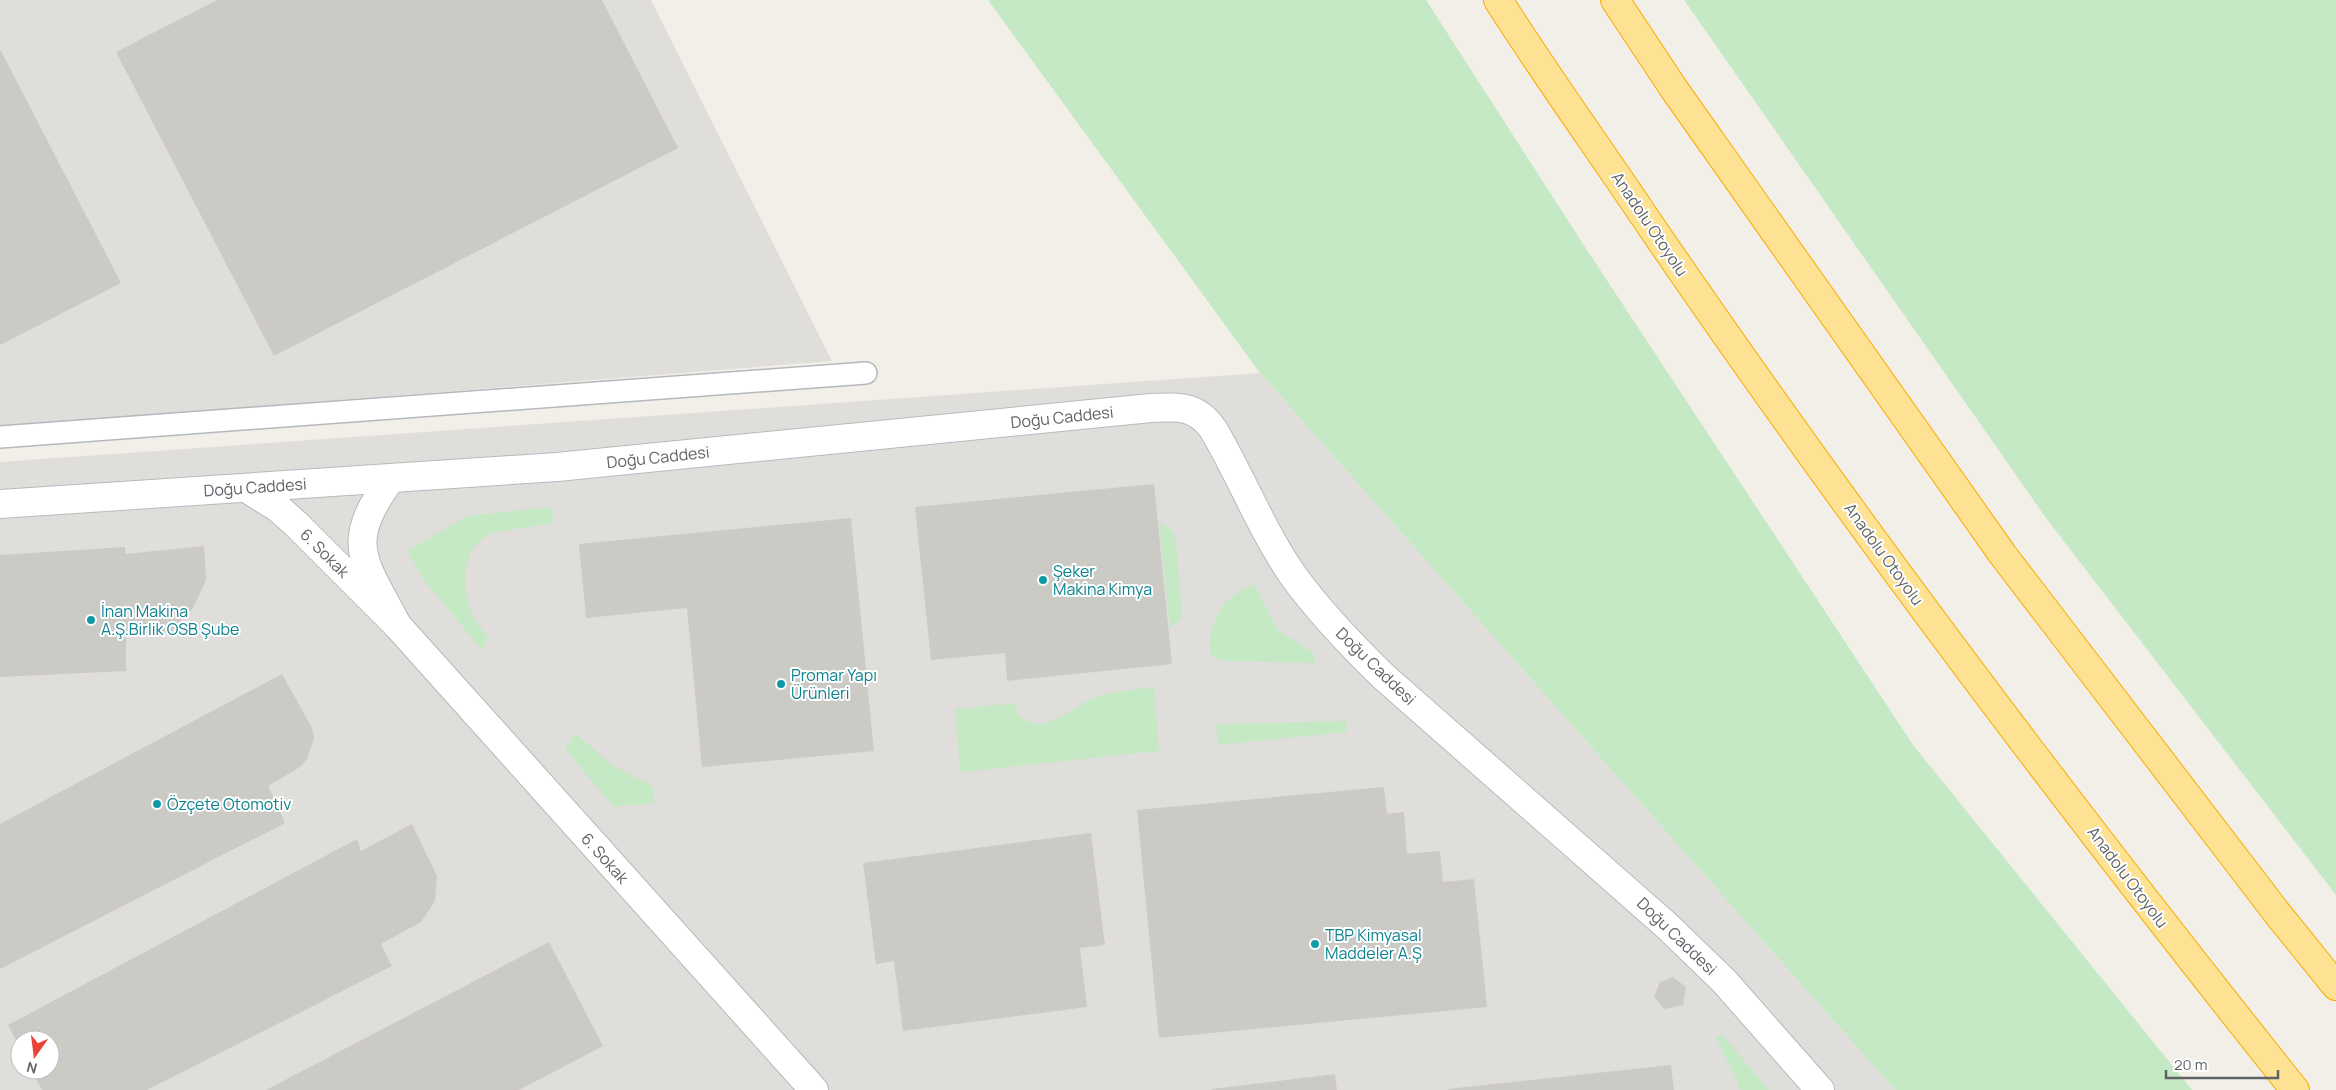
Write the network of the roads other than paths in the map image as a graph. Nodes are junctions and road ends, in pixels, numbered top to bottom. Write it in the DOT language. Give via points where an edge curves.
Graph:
graph roads {
  1 [pos="1498,0"];
  2 [pos="1615,0"];
  3 [pos="866,373"];
  4 [pos="0,437"];
  5 [pos="391,478"];
  6 [pos="246,488"];
  7 [pos="0,504"];
  8 [pos="397,625"];
  9 [pos="2336,986"];
  10 [pos="814,1090"];
  11 [pos="1820,1090"];
  12 [pos="2295,1090"];
  1 -- 12 [label="highway, Anadolu Otoyolu" via="1740,356 1915,596 2189,957"];
  2 -- 9 [label="highway" via="1674,89 2004,555"];
  3 -- 4 [label="lane"];
  5 -- 6 [label="street, Doğu Caddesi"];
  5 -- 8 [label="street, 6. Sokak" via="365,520 362,547 368,568"];
  5 -- 11 [label="street, Doğu Caddesi" via="557,467 1151,408 1193,410 1204,416 1213,429 1292,573 1350,644 1666,924 1724,982"];
  6 -- 7 [label="street, Doğu Caddesi"];
  6 -- 8 [label="street, 6. Sokak" via="296,524"];
  8 -- 10 [label="street, 6. Sokak"];
}
